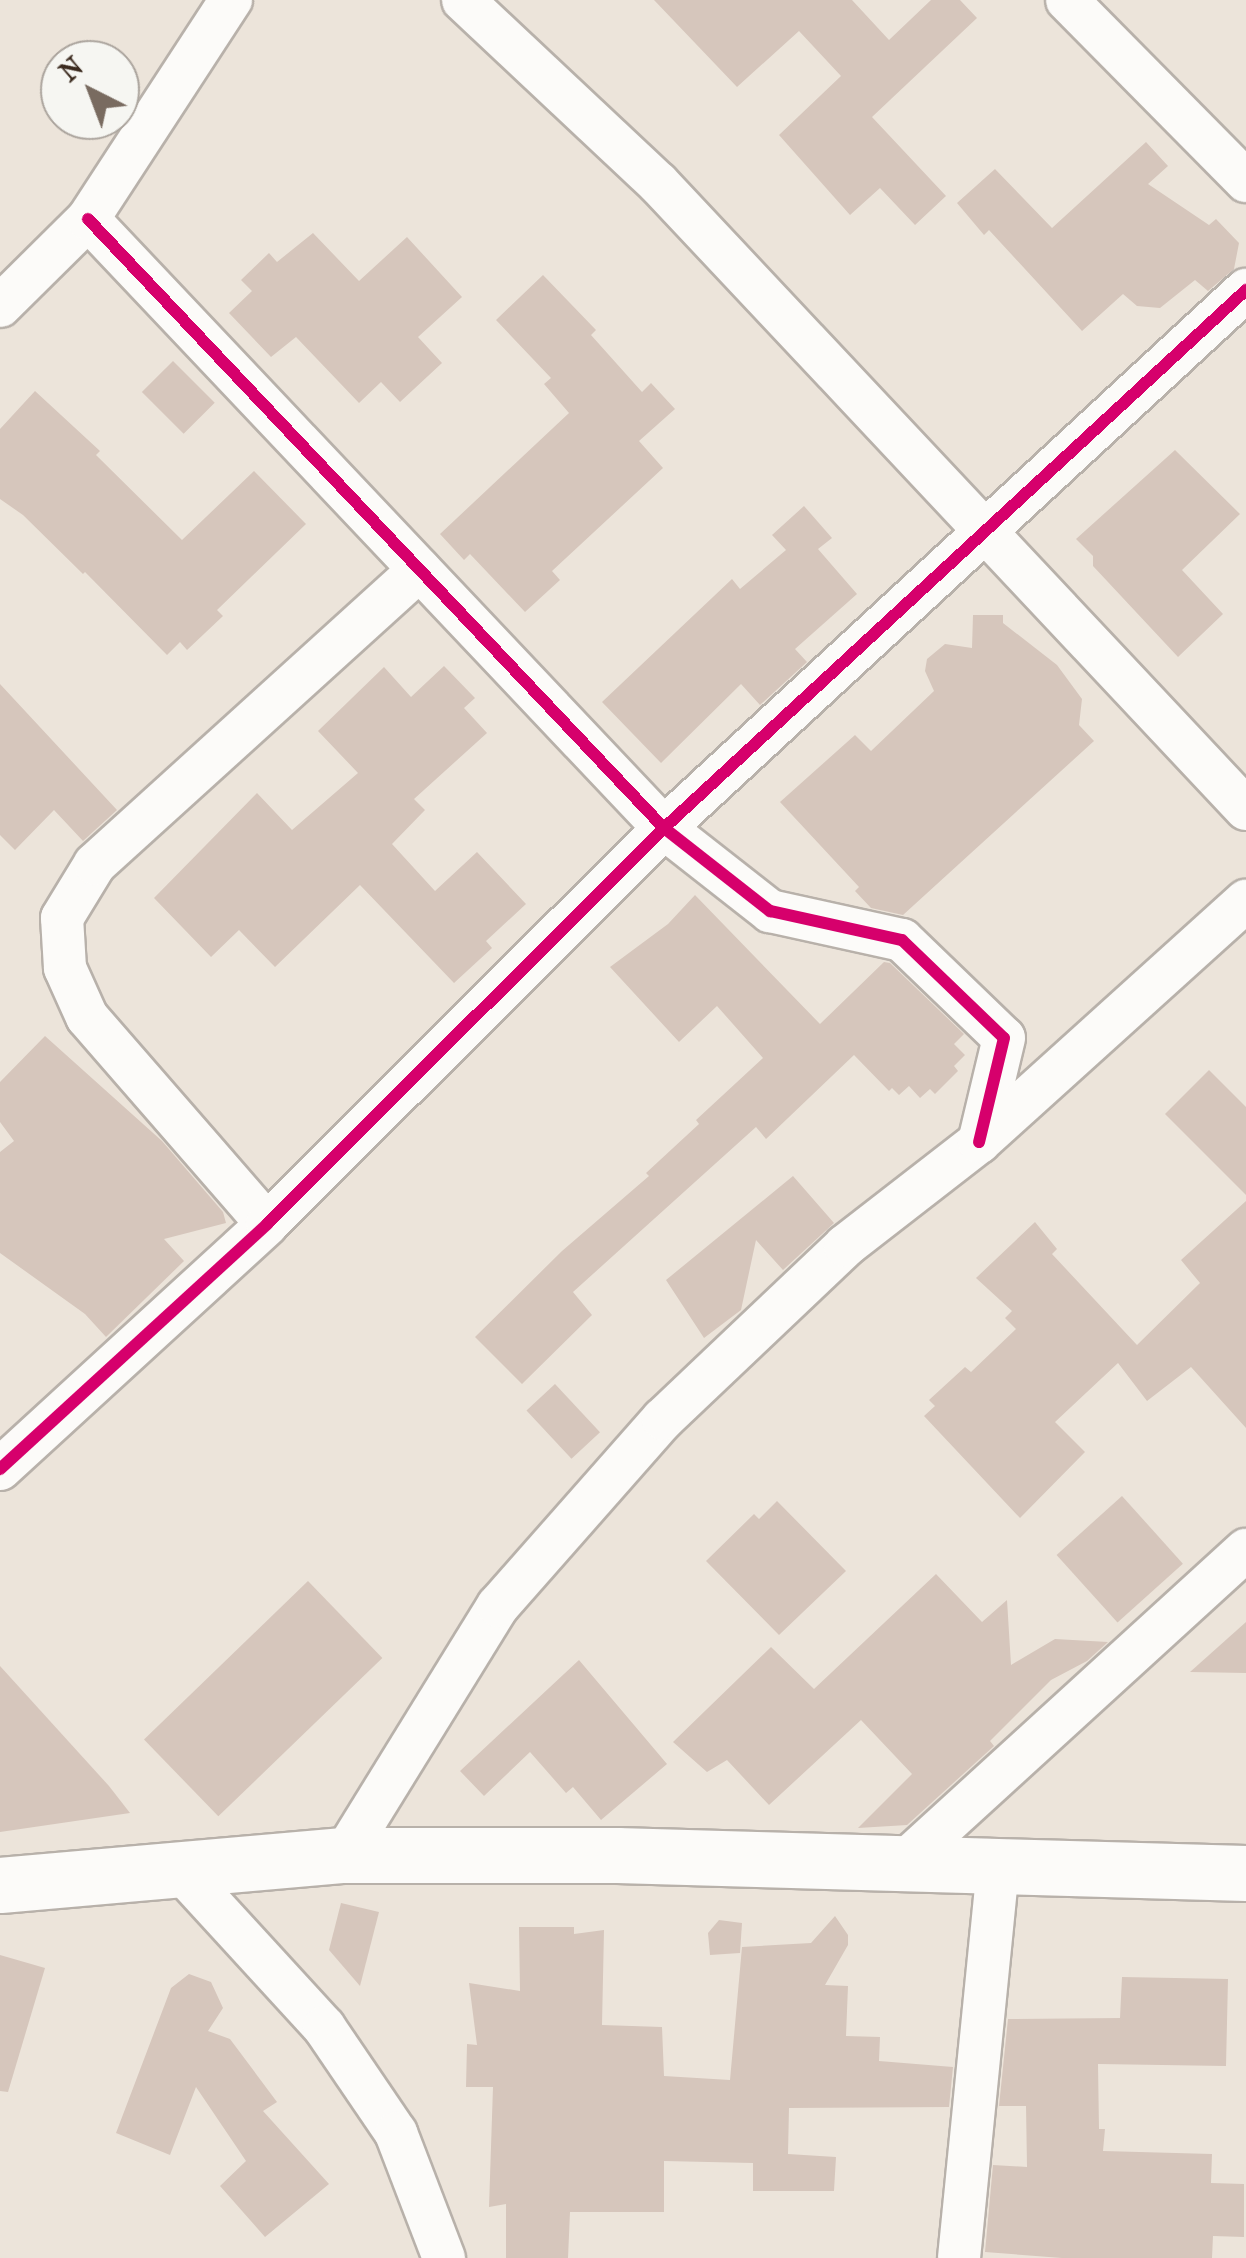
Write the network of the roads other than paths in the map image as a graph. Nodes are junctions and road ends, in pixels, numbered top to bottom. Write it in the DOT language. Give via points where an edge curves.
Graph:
graph roads {
  1 [pos="231,0"];
  2 [pos="463,0"];
  3 [pos="1068,0"];
  4 [pos="1246,180"];
  5 [pos="88,219"];
  6 [pos="1246,290"];
  7 [pos="0,306"];
  8 [pos="988,530"];
  9 [pos="419,570"];
  10 [pos="1246,809"];
  11 [pos="664,828"];
  12 [pos="1246,901"];
  13 [pos="979,1142"];
  14 [pos="267,1224"];
  15 [pos="0,1469"];
  16 [pos="1246,1550"];
  17 [pos="344,1856"];
  18 [pos="904,1862"];
  19 [pos="998,1866"];
  20 [pos="181,1871"];
  21 [pos="1246,1872"];
  22 [pos="0,1885"];
  23 [pos="444,2258"];
  24 [pos="959,2258"];
  1 -- 5 [label="street"];
  2 -- 8 [label="street" via="658,183"];
  3 -- 4 [label="street"];
  5 -- 7 [label="street"];
  5 -- 9 [label="street"];
  6 -- 8 [label="street"];
  8 -- 10 [label="street"];
  8 -- 11 [label="street"];
  9 -- 11 [label="street"];
  9 -- 14 [label="street" via="96,864 62,918 65,968 86,1016"];
  11 -- 13 [label="street" via="770,912 902,940 1004,1038"];
  11 -- 14 [label="street"];
  12 -- 13 [label="street"];
  13 -- 17 [label="street" via="845,1246 662,1419 498,1606"];
  14 -- 15 [label="street"];
  16 -- 18 [label="street"];
  17 -- 18 [label="street"];
  17 -- 20 [label="street"];
  18 -- 19 [label="street"];
  19 -- 21 [label="street"];
  19 -- 24 [label="street"];
  20 -- 22 [label="street"];
  20 -- 23 [label="street" via="324,2027 396,2133"];
}
